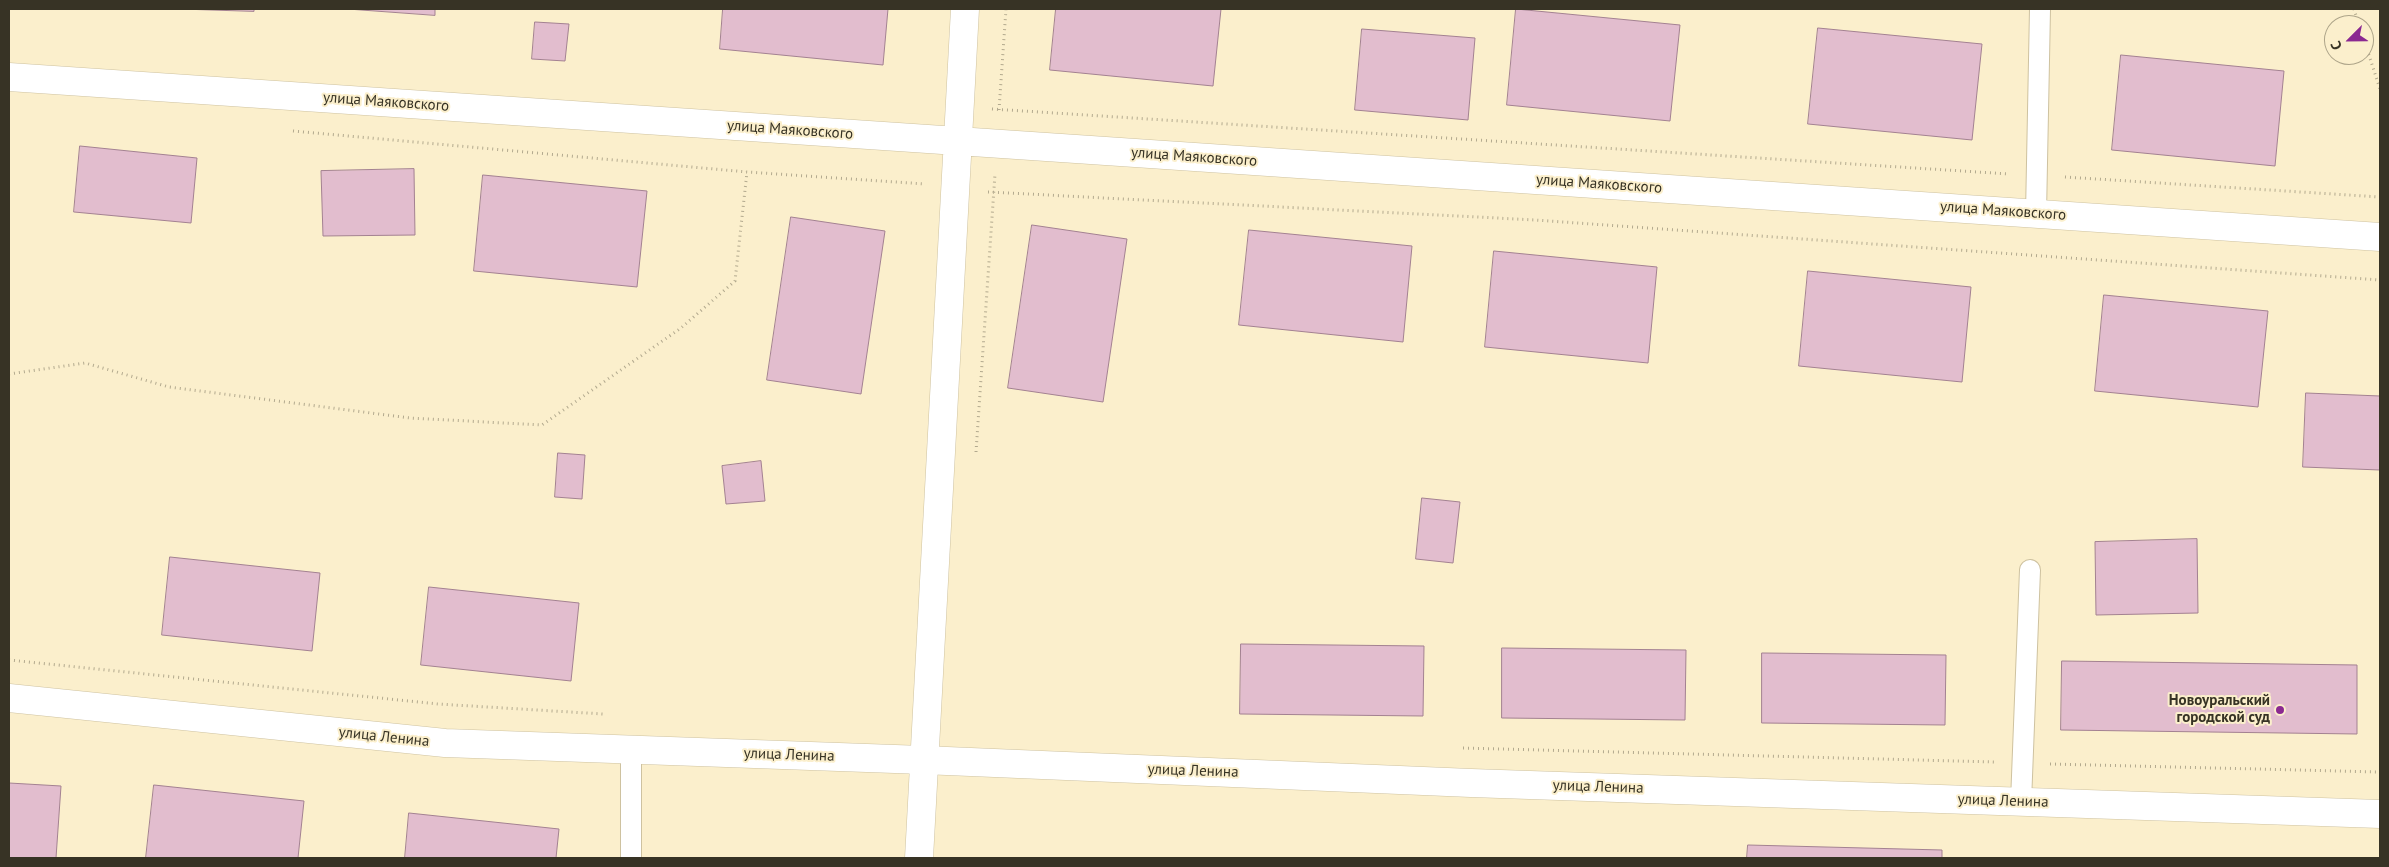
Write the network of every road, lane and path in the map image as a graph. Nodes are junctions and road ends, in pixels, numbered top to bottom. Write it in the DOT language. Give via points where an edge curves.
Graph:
graph roads {
  1 [pos="965,9"];
  2 [pos="1006,9"];
  3 [pos="2040,9"];
  4 [pos="2372,65"];
  5 [pos="9,77"];
  6 [pos="2380,89"];
  7 [pos="292,131"];
  8 [pos="958,141"];
  9 [pos="747,172"];
  10 [pos="2036,175"];
  11 [pos="931,185"];
  12 [pos="994,193"];
  13 [pos="2380,196"];
  14 [pos="2036,214"];
  15 [pos="2380,237"];
  16 [pos="2380,280"];
  17 [pos="9,374"];
  18 [pos="2030,570"];
  19 [pos="9,660"];
  20 [pos="9,698"];
  21 [pos="607,714"];
  22 [pos="1461,748"];
  23 [pos="631,750"];
  24 [pos="923,760"];
  25 [pos="2022,763"];
  26 [pos="2380,772"];
  27 [pos="2021,802"];
  28 [pos="2380,814"];
  29 [pos="631,858"];
  30 [pos="919,858"];
  1 -- 8 [label="street"];
  2 -- 10 [label="path" via="999,109"];
  3 -- 10 [label="lane"];
  4 -- 6 [label="path"];
  5 -- 8 [label="street, улица Маяковского"];
  7 -- 9 [label="path"];
  8 -- 14 [label="street, улица Маяковского"];
  8 -- 24 [label="street"];
  9 -- 11 [label="path"];
  9 -- 17 [label="path" via="735,282 681,328 542,425 410,418 169,387 85,363"];
  10 -- 13 [label="path"];
  10 -- 14 [label="lane"];
  12 -- 16 [label="path" via="1535,220"];
  14 -- 15 [label="street, улица Маяковского"];
  18 -- 25 [label="lane"];
  19 -- 21 [label="path" via="438,704"];
  20 -- 23 [label="street, улица Ленина" via="445,743"];
  22 -- 25 [label="path"];
  23 -- 24 [label="street, улица Ленина"];
  23 -- 29 [label="lane"];
  24 -- 27 [label="street, улица Ленина"];
  24 -- 30 [label="street"];
  25 -- 26 [label="path"];
  25 -- 27 [label="lane"];
  27 -- 28 [label="street, улица Ленина"];
}
